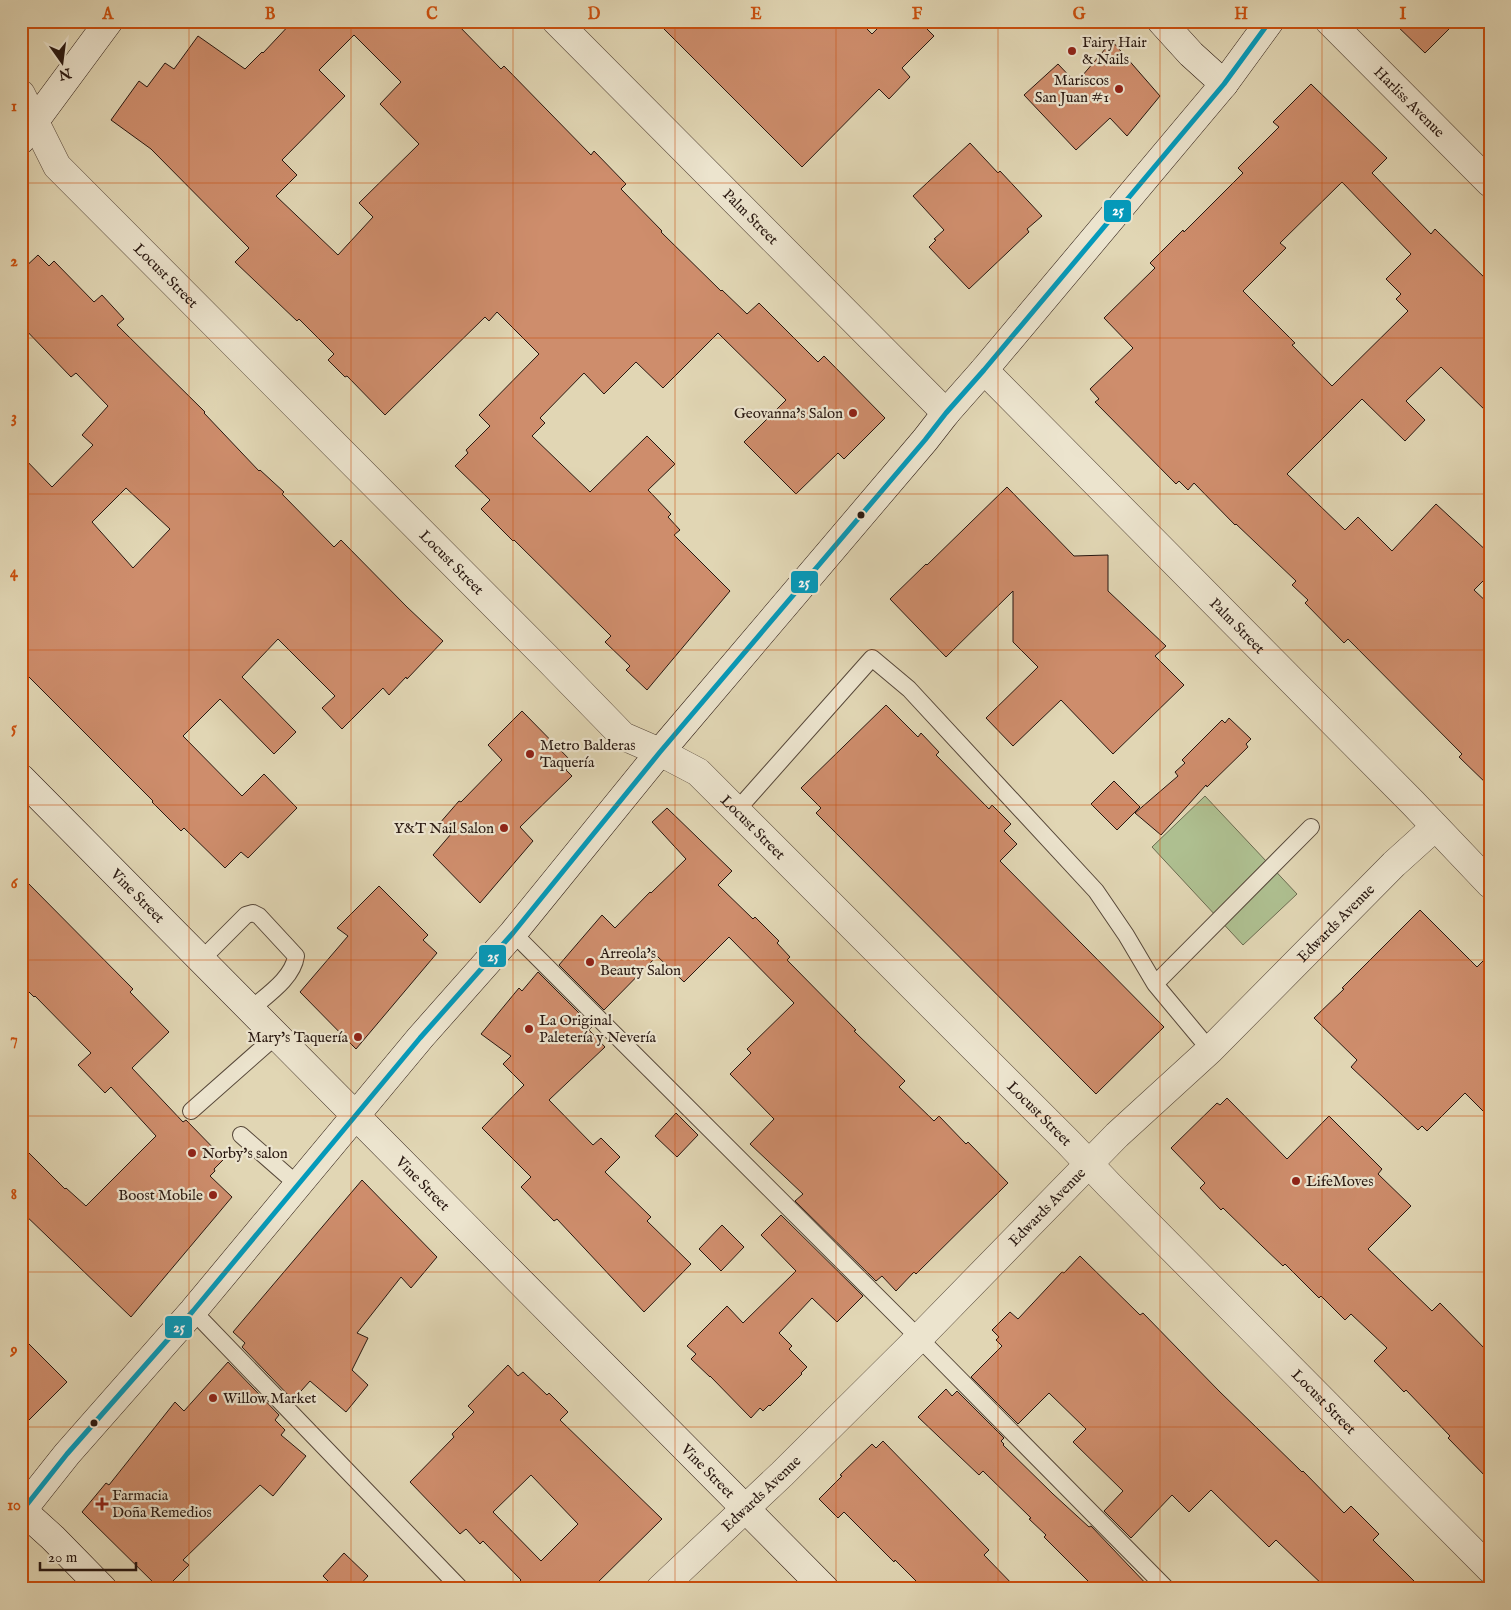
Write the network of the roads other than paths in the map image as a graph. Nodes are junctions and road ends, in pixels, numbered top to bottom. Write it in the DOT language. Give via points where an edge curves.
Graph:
graph roads {
  1 [pos="109,21"];
  2 [pos="556,21"];
  3 [pos="1161,21"];
  4 [pos="1270,21"];
  5 [pos="1329,21"];
  6 [pos="1224,84"];
  7 [pos="21,94"];
  8 [pos="28,131"];
  9 [pos="1490,183"];
  10 [pos="984,370"];
  11 [pos="946,413"];
  12 [pos="660,752"];
  13 [pos="21,778"];
  14 [pos="737,810"];
  15 [pos="1311,827"];
  16 [pos="1435,827"];
  17 [pos="1486,871"];
  18 [pos="513,933"];
  19 [pos="202,959"];
  20 [pos="1155,984"];
  21 [pos="251,1009"];
  22 [pos="277,1035"];
  23 [pos="1210,1050"];
  24 [pos="191,1111"];
  25 [pos="356,1115"];
  26 [pos="240,1135"];
  27 [pos="1089,1164"];
  28 [pos="298,1185"];
  29 [pos="193,1312"];
  30 [pos="919,1338"];
  31 [pos="746,1507"];
  32 [pos="22,1511"];
  33 [pos="1490,1569"];
  34 [pos="103,1589"];
  35 [pos="461,1589"];
  36 [pos="660,1589"];
  37 [pos="825,1589"];
  38 [pos="1167,1589"];
  1 -- 8 [label="street"];
  2 -- 11 [label="street, Palm Street"];
  3 -- 6 [label="street"];
  4 -- 6 [label="street"];
  5 -- 9 [label="street, Harliss Avenue"];
  6 -- 10 [label="street"];
  7 -- 8 [label="street, Locust Street"];
  8 -- 12 [label="street, Locust Street" via="57,166 622,736"];
  10 -- 11 [label="street"];
  10 -- 16 [label="street, Palm Street"];
  11 -- 12 [label="street"];
  12 -- 14 [label="street, Locust Street" via="698,772"];
  12 -- 18 [label="street"];
  13 -- 19 [label="street, Vine Street"];
  14 -- 20 [label="lane" via="872,658 909,689 1096,891"];
  14 -- 27 [label="street, Locust Street"];
  15 -- 20 [label="lane"];
  16 -- 17 [label="street, Palm Street"];
  16 -- 23 [label="street, Edwards Avenue" via="1394,864"];
  18 -- 25 [label="street"];
  18 -- 30 [label="lane"];
  19 -- 21 [label="street, Vine Street"];
  19 -- 21 [label="lane" via="246,915 253,913 259,916 296,956 289,972"];
  20 -- 23 [label="lane"];
  21 -- 22 [label="street, Vine Street"];
  22 -- 24 [label="lane"];
  22 -- 25 [label="street, Vine Street"];
  23 -- 27 [label="street, Edwards Avenue"];
  25 -- 28 [label="street"];
  25 -- 31 [label="street, Vine Street"];
  26 -- 28 [label="lane"];
  27 -- 30 [label="street, Edwards Avenue"];
  27 -- 33 [label="street, Locust Street"];
  28 -- 29 [label="street"];
  29 -- 32 [label="street" via="67,1454"];
  29 -- 35 [label="lane"];
  30 -- 31 [label="street, Edwards Avenue"];
  30 -- 38 [label="lane"];
  31 -- 36 [label="street, Edwards Avenue"];
  31 -- 37 [label="street, Vine Street"];
  32 -- 34 [label="street"];
}
